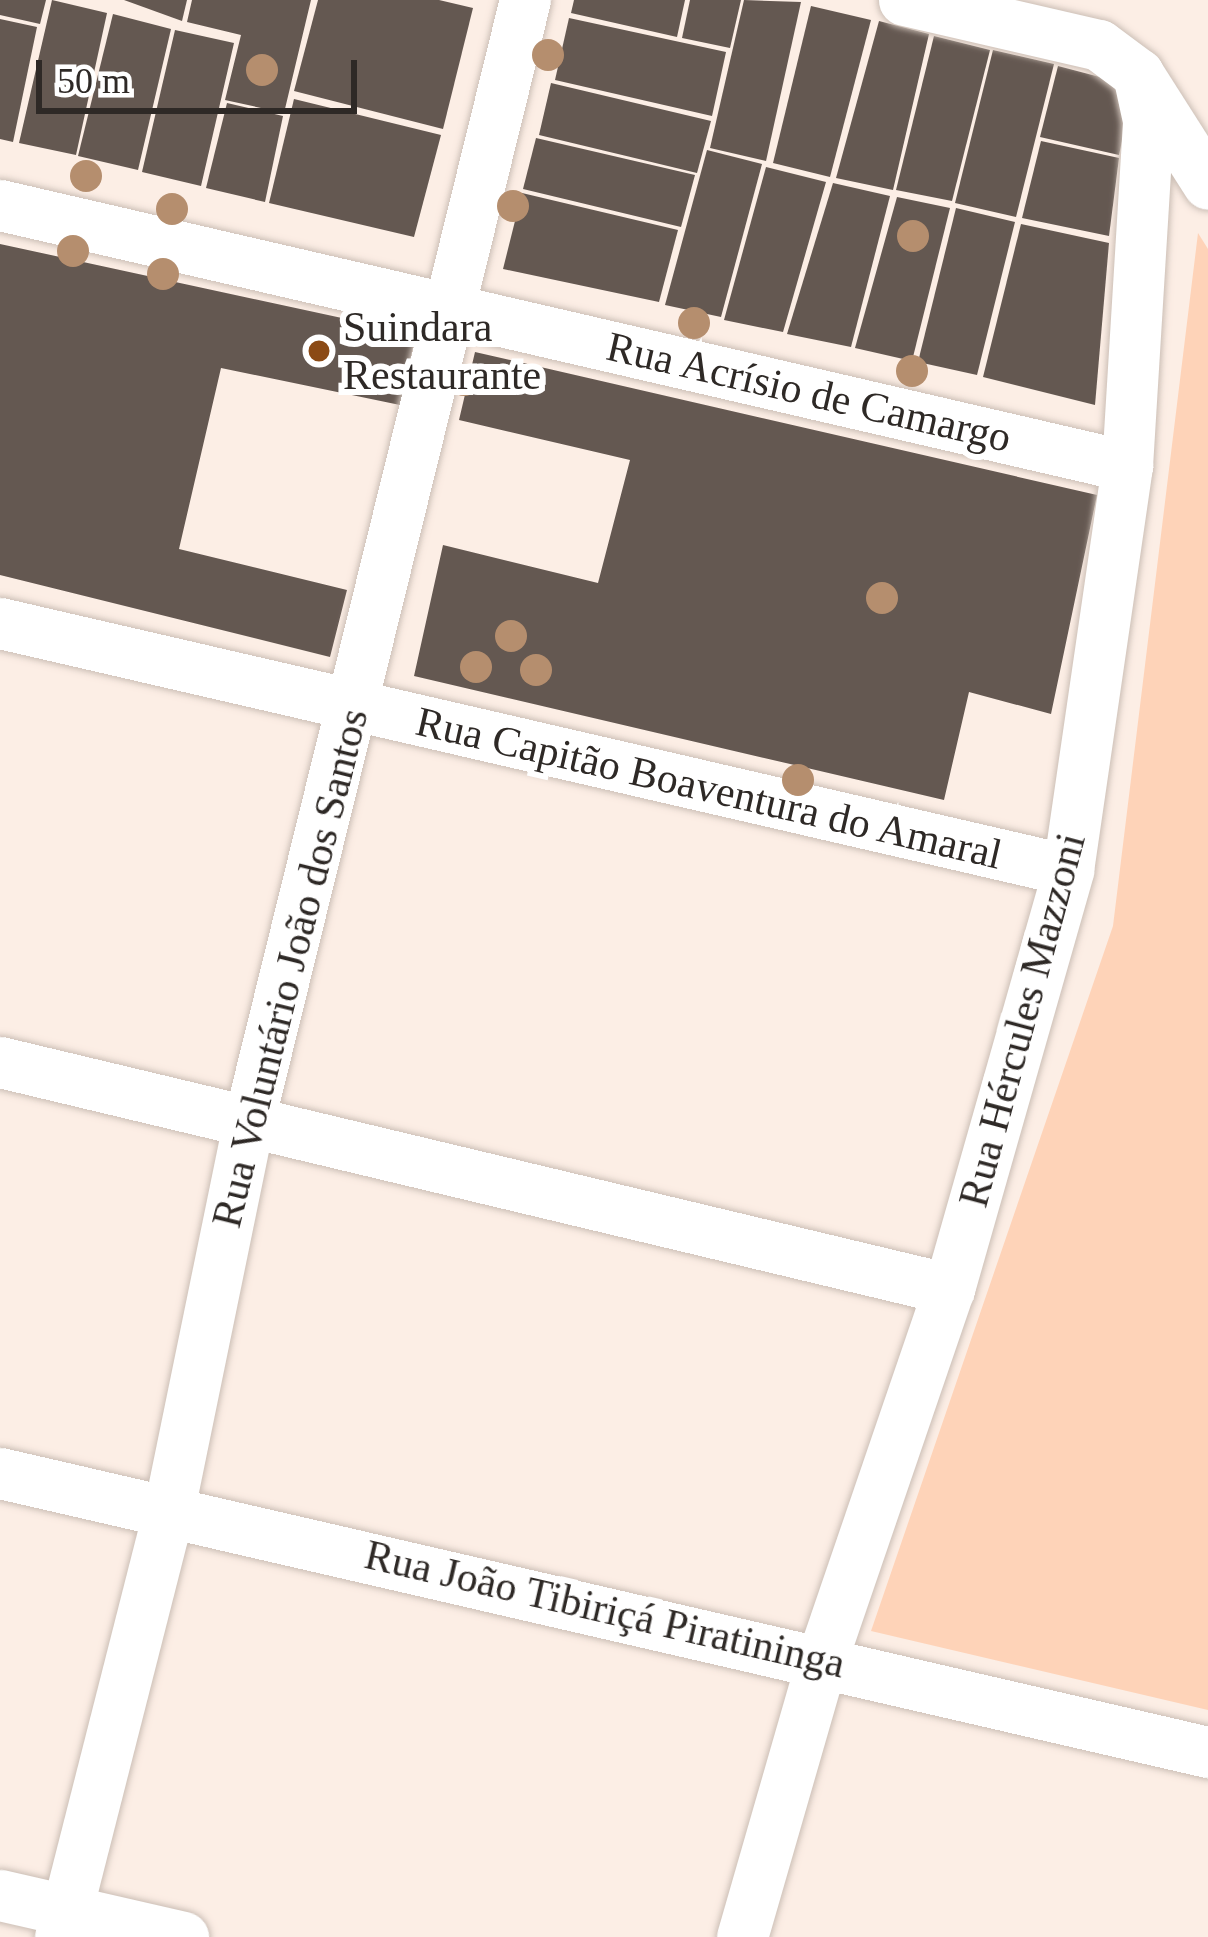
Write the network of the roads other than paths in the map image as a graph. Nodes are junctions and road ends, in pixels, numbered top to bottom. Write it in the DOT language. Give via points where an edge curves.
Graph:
graph roads {
  1 [pos="526,0"];
  2 [pos="904,0"];
  3 [pos="1138,74"];
  4 [pos="1208,184"];
  5 [pos="0,205"];
  6 [pos="450,307"];
  7 [pos="1127,466"];
  8 [pos="0,623"];
  9 [pos="353,707"];
  10 [pos="1068,870"];
  11 [pos="0,1062"];
  12 [pos="248,1124"];
  13 [pos="949,1289"];
  14 [pos="0,1473"];
  15 [pos="169,1509"];
  16 [pos="822,1659"];
  17 [pos="1208,1752"];
  18 [pos="0,1895"];
  19 [pos="64,1923"];
  20 [pos="183,1937"];
  21 [pos="742,1937"];
  1 -- 6 [label="street, Rua Voluntário João dos Santos"];
  2 -- 3 [label="street" via="1099,45"];
  3 -- 4 [label="street"];
  3 -- 7 [label="street, Rua Hércules Mazzoni" via="1148,120"];
  5 -- 6 [label="street, Rua Acrísio de Camargo"];
  6 -- 7 [label="street, Rua Acrísio de Camargo"];
  6 -- 9 [label="street, Rua Voluntário João dos Santos"];
  7 -- 10 [label="street, Rua Hércules Mazzoni"];
  8 -- 9 [label="street, Rua Capitão Boaventura do Amaral"];
  9 -- 10 [label="street, Rua Capitão Boaventura do Amaral"];
  9 -- 12 [label="street, Rua Voluntário João dos Santos"];
  10 -- 13 [label="street, Rua Hércules Mazzoni"];
  11 -- 12 [label="street"];
  12 -- 13 [label="street"];
  12 -- 15 [label="street, Rua Voluntário João dos Santos"];
  13 -- 16 [label="street, Rua Hércules Mazzoni"];
  14 -- 15 [label="street, Rua João Tibiriçá Piratininga"];
  15 -- 16 [label="street, Rua João Tibiriçá Piratininga"];
  15 -- 19 [label="street, Rua Voluntário João dos Santos"];
  16 -- 17 [label="street, Rua João Tibiriçá Piratininga"];
  16 -- 21 [label="street, Rua Hércules Mazzoni"];
  18 -- 19 [label="street"];
  19 -- 20 [label="street"];
}
